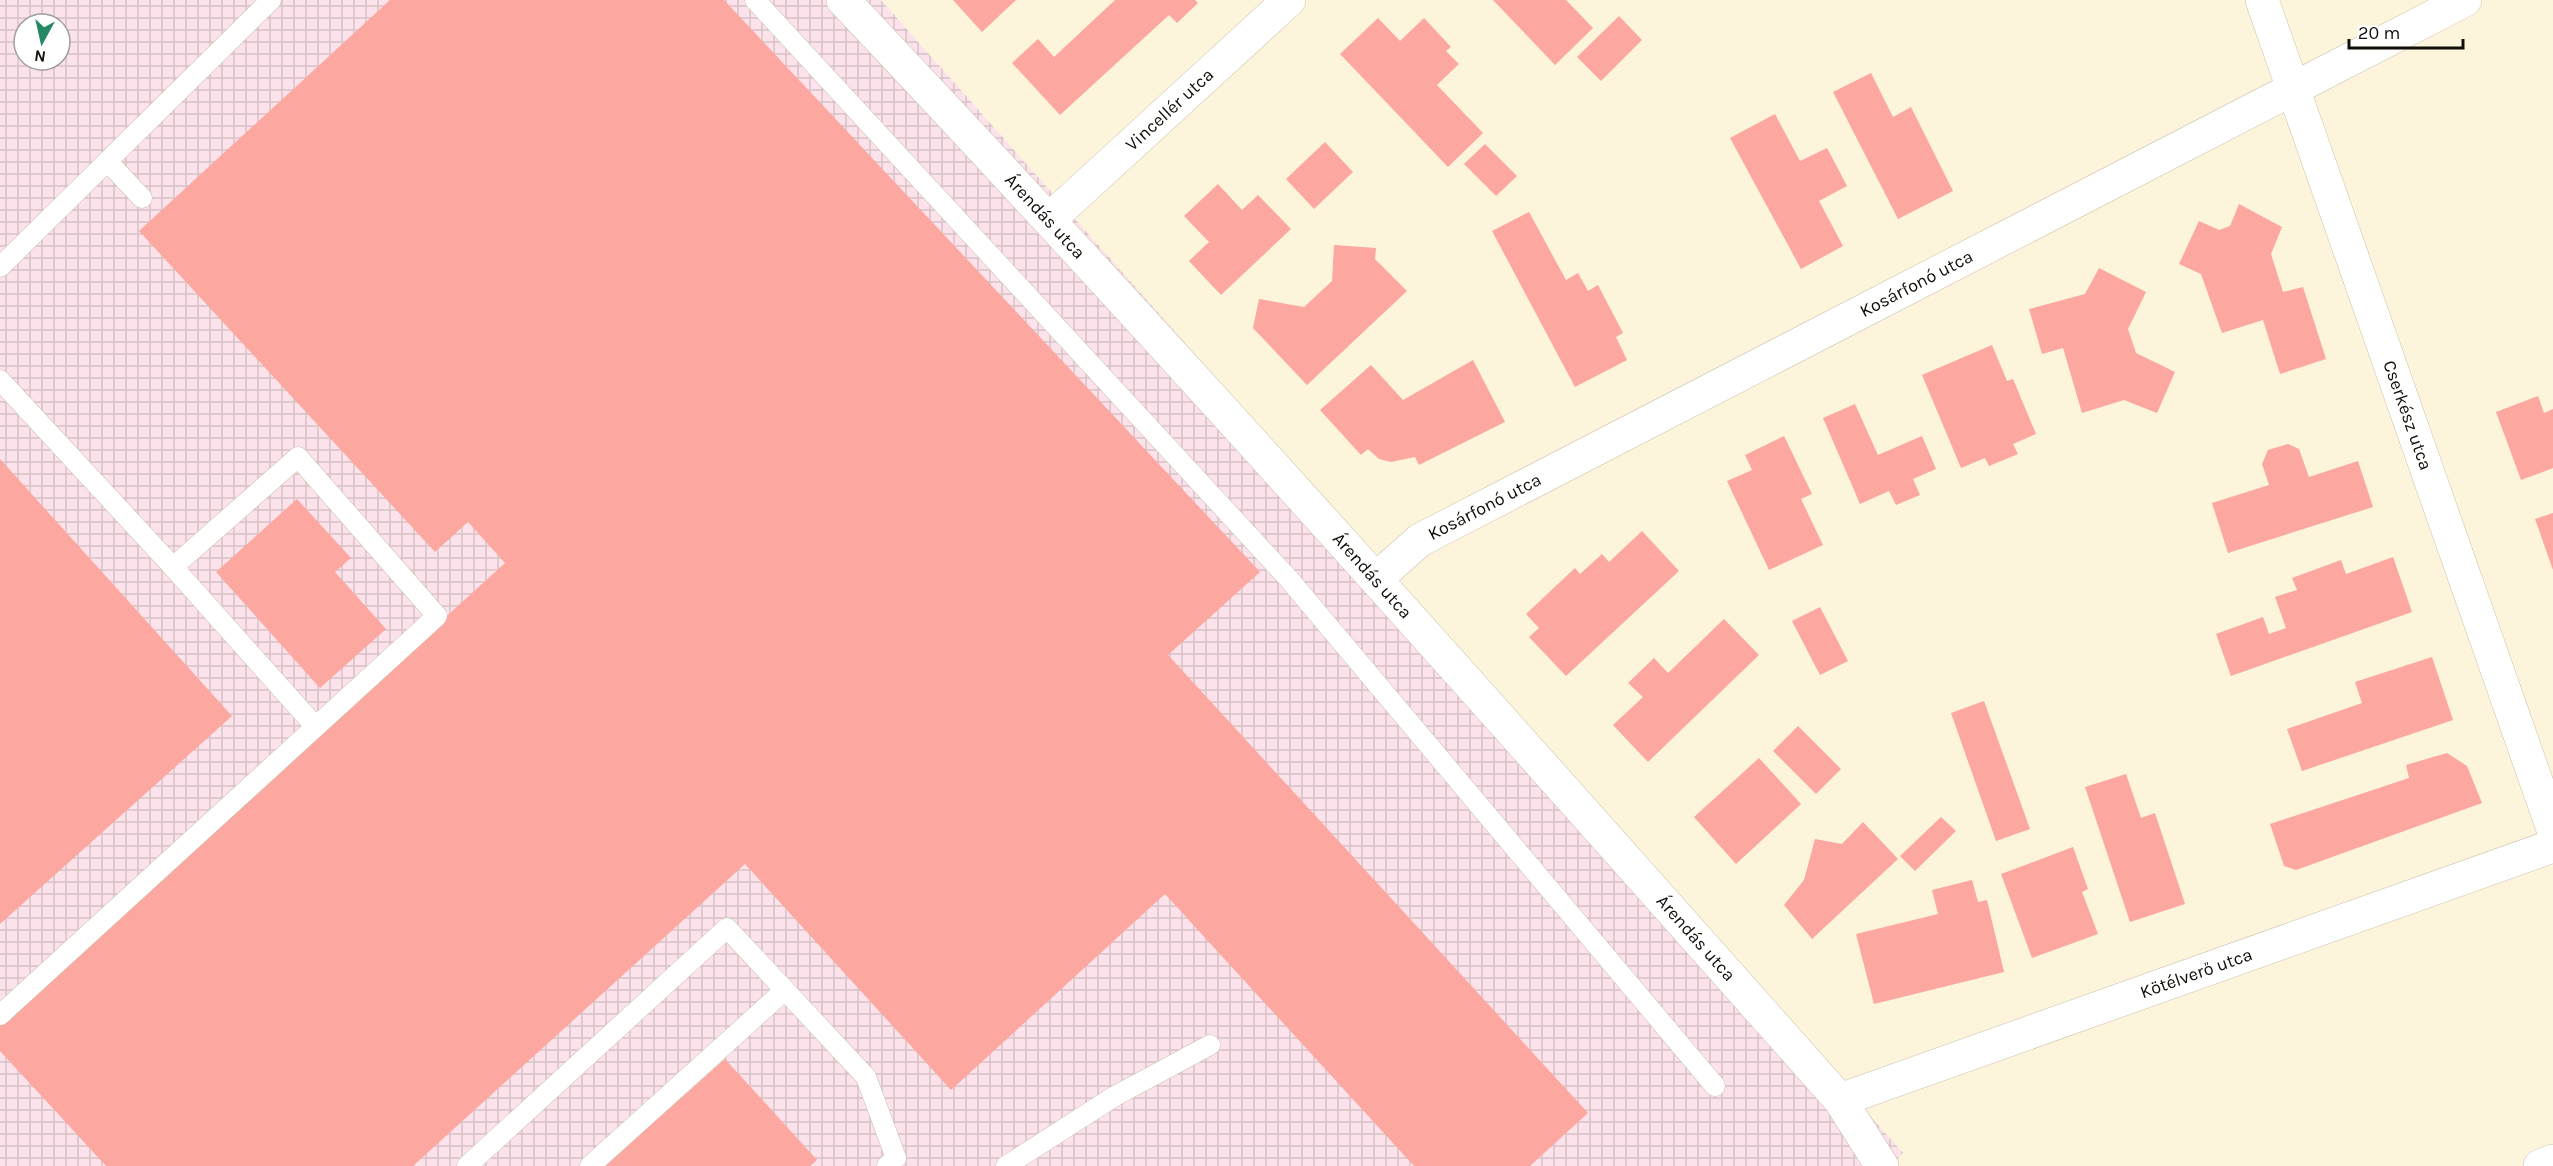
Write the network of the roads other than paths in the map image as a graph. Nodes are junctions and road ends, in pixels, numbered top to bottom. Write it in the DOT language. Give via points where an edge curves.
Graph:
graph roads {
  1 [pos="271,0"];
  2 [pos="755,0"];
  3 [pos="843,0"];
  4 [pos="1289,0"];
  5 [pos="2262,0"];
  6 [pos="2465,0"];
  7 [pos="2292,87"];
  8 [pos="107,161"];
  9 [pos="142,198"];
  10 [pos="1050,219"];
  11 [pos="0,267"];
  12 [pos="0,380"];
  13 [pos="173,567"];
  14 [pos="1377,579"];
  15 [pos="314,725"];
  16 [pos="2553,830"];
  17 [pos="2553,846"];
  18 [pos="785,990"];
  19 [pos="0,1014"];
  20 [pos="1210,1045"];
  21 [pos="1715,1086"];
  22 [pos="1840,1100"];
  23 [pos="2553,1161"];
  24 [pos="896,1163"];
  25 [pos="467,1166"];
  26 [pos="590,1166"];
  27 [pos="1006,1166"];
  28 [pos="1882,1166"];
  29 [pos="2540,1166"];
  1 -- 8 [label="lane"];
  2 -- 21 [label="lane" via="1288,578"];
  3 -- 10 [label="street, Árendás utca"];
  4 -- 10 [label="street, Vincellér utca"];
  5 -- 7 [label="street, Cserkész utca"];
  6 -- 7 [label="street, Kosárfonó utca"];
  7 -- 14 [label="street, Kosárfonó utca" via="1420,540"];
  7 -- 16 [label="street, Cserkész utca"];
  8 -- 9 [label="lane"];
  8 -- 11 [label="lane"];
  10 -- 14 [label="street, Árendás utca"];
  12 -- 13 [label="lane"];
  13 -- 15 [label="lane"];
  13 -- 15 [label="lane" via="298,457 438,616"];
  14 -- 22 [label="street, Árendás utca"];
  15 -- 19 [label="lane"];
  17 -- 22 [label="street, Kötélverő utca"];
  18 -- 24 [label="lane" via="866,1077"];
  18 -- 25 [label="lane" via="727,928"];
  18 -- 26 [label="lane"];
  20 -- 27 [label="lane" via="1115,1096"];
  22 -- 28 [label="street, Árendás utca"];
  23 -- 29 [label="street"];
}
